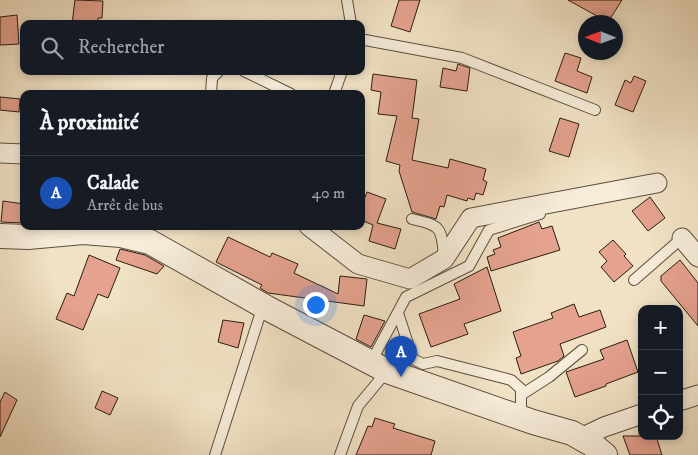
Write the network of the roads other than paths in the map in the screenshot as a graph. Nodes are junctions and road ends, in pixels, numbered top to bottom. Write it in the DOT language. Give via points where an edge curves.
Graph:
graph roads {
  1 [pos="347,0"];
  2 [pos="350,20"];
  3 [pos="365,40"];
  4 [pos="215,75"];
  5 [pos="252,75"];
  6 [pos="341,75"];
  7 [pos="210,90"];
  8 [pos="283,90"];
  9 [pos="335,90"];
  10 [pos="595,110"];
  11 [pos="0,153"];
  12 [pos="20,154"];
  13 [pos="657,182"];
  14 [pos="540,214"];
  15 [pos="412,219"];
  16 [pos="314,230"];
  17 [pos="0,236"];
  18 [pos="682,238"];
  19 [pos="698,257"];
  20 [pos="444,259"];
  21 [pos="634,280"];
  22 [pos="267,308"];
  23 [pos="398,313"];
  24 [pos="582,350"];
  25 [pos="379,366"];
  26 [pos="698,395"];
  27 [pos="683,400"];
  28 [pos="521,407"];
  29 [pos="638,415"];
  30 [pos="581,438"];
  31 [pos="215,455"];
  32 [pos="340,455"];
  33 [pos="605,455"];
  1 -- 2 [label="lane"];
  3 -- 10 [label="lane" via="462,58"];
  4 -- 7 [label="lane"];
  5 -- 8 [label="lane"];
  6 -- 9 [label="lane"];
  11 -- 12 [label="street"];
  13 -- 20 [label="street" via="471,218"];
  14 -- 23 [label="lane" via="489,230 469,266 406,297"];
  15 -- 20 [label="lane" via="434,224 442,233"];
  16 -- 20 [label="street" via="358,264 410,279"];
  17 -- 22 [label="street" via="83,232 121,235 150,242"];
  18 -- 19 [label="street"];
  18 -- 21 [label="lane"];
  22 -- 25 [label="street"];
  22 -- 31 [label="lane" via="259,318"];
  23 -- 25 [label="lane"];
  23 -- 28 [label="lane" via="413,359 423,364 437,361 511,380 521,389"];
  24 -- 28 [label="lane" via="549,377"];
  25 -- 28 [label="street"];
  25 -- 32 [label="lane" via="358,406"];
  26 -- 27 [label="street"];
  28 -- 30 [label="street"];
  29 -- 30 [label="street"];
  30 -- 33 [label="street"];
}
